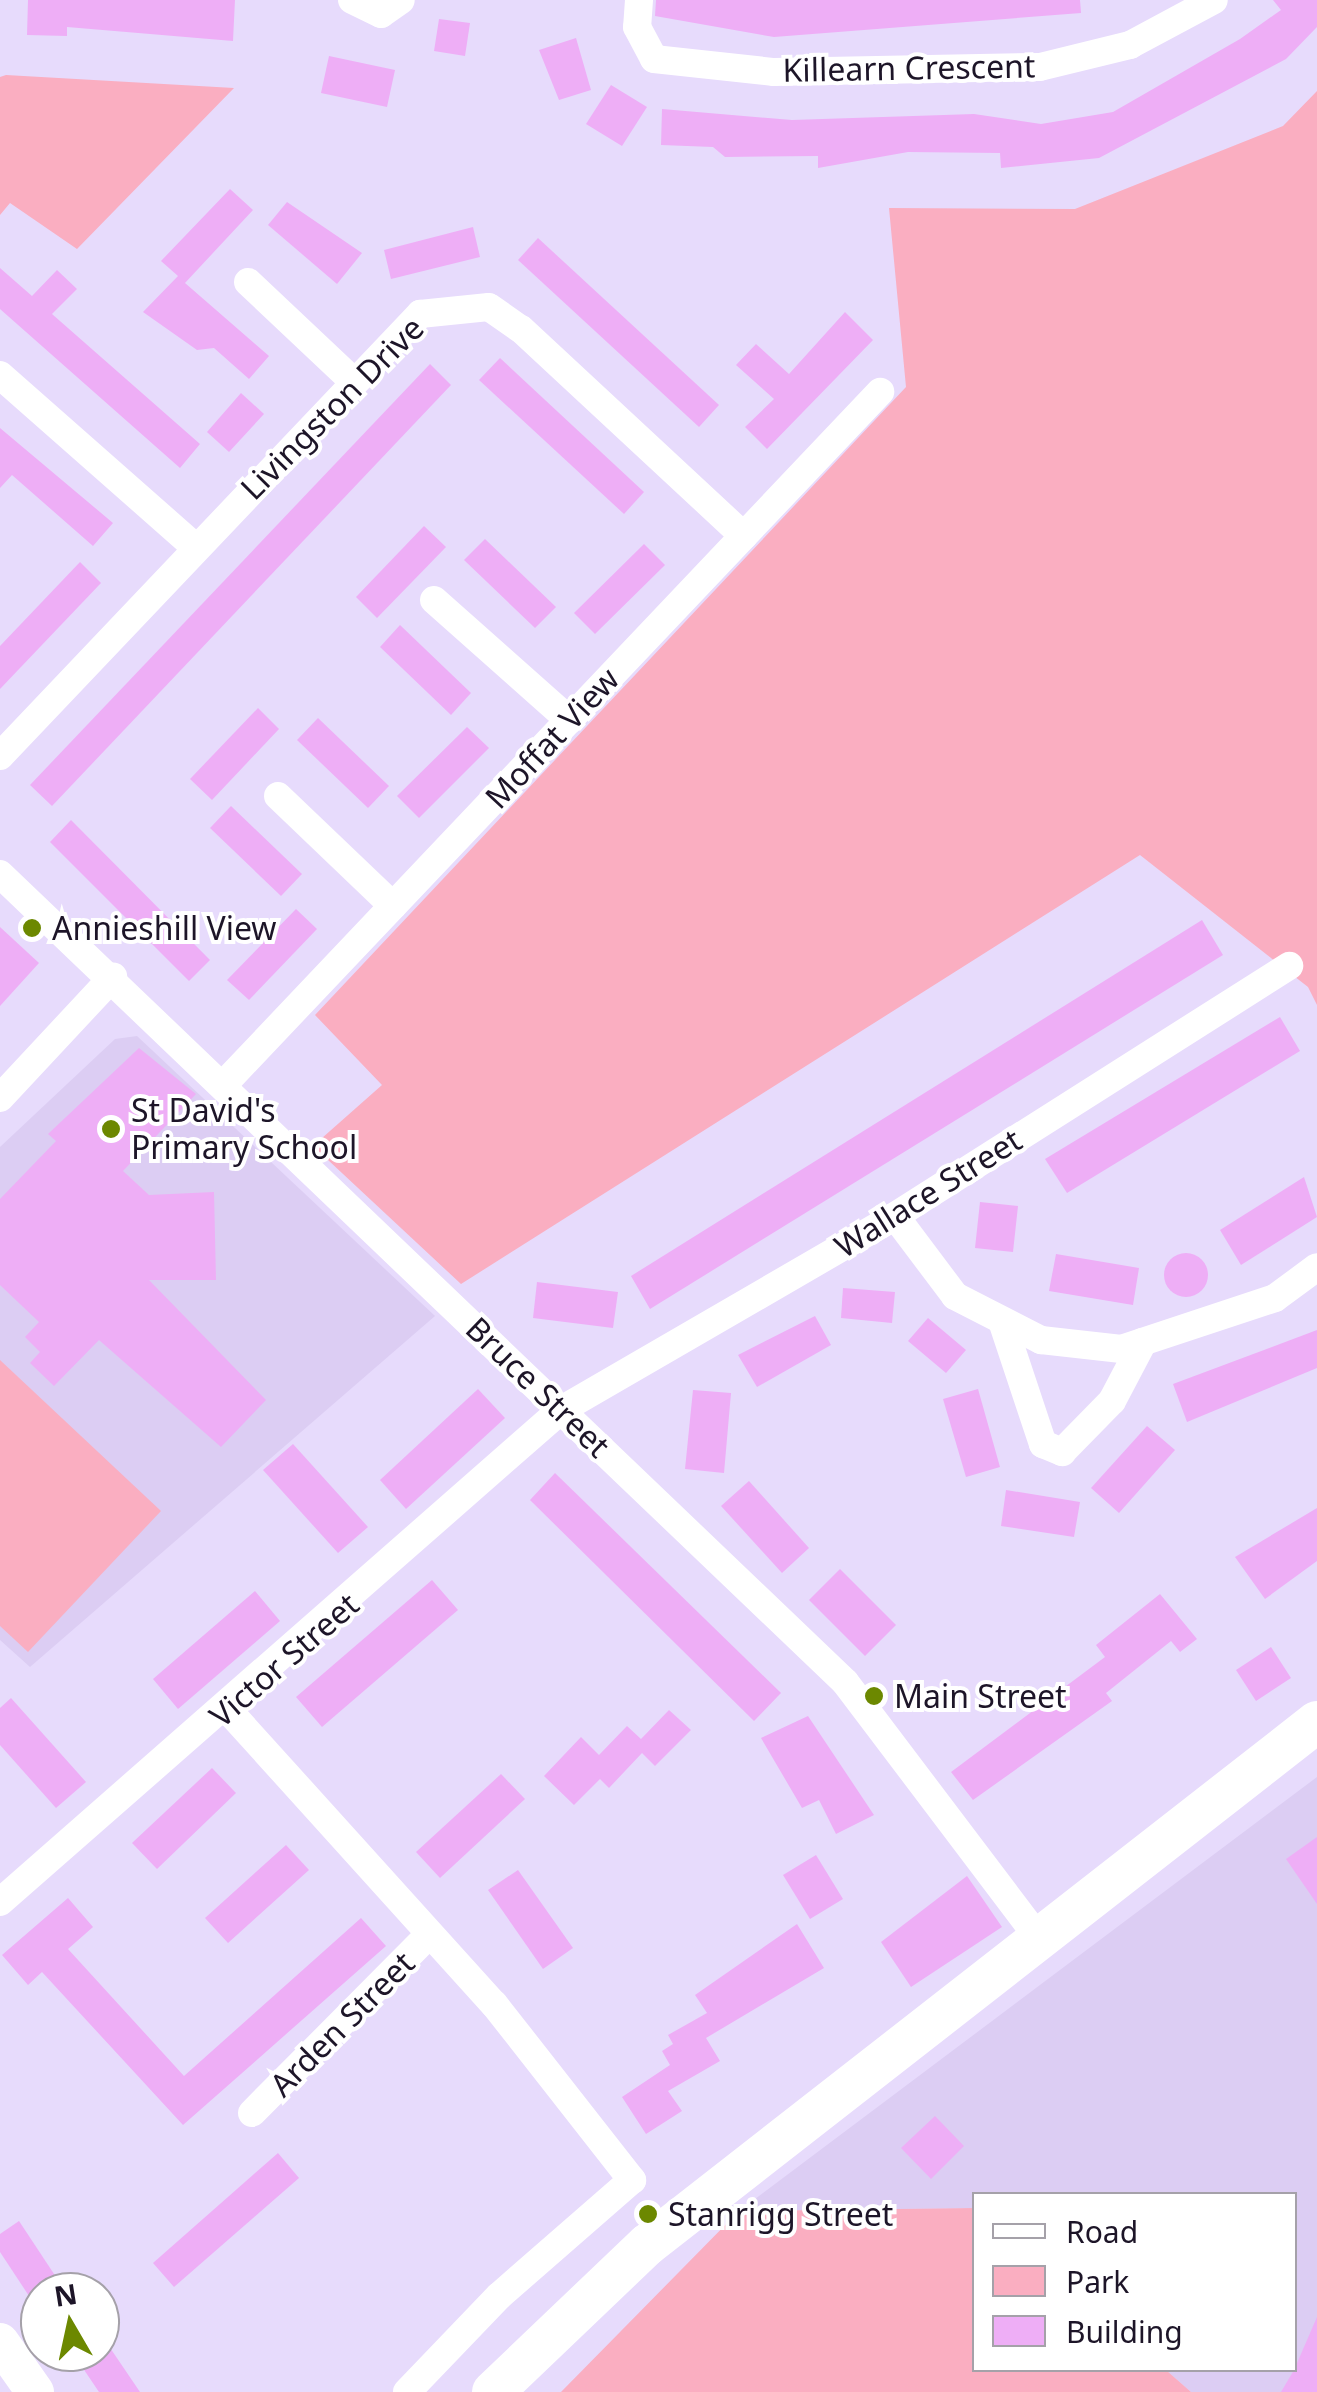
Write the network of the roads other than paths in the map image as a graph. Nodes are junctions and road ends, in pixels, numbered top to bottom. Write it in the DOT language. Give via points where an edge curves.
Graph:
graph roads {
  1 [pos="352,0"];
  2 [pos="401,0"];
  3 [pos="639,0"];
  4 [pos="1214,0"];
  5 [pos="248,282"];
  6 [pos="0,375"];
  7 [pos="352,379"];
  8 [pos="880,392"];
  9 [pos="744,536"];
  10 [pos="194,548"];
  11 [pos="434,600"];
  12 [pos="569,720"];
  13 [pos="0,756"];
  14 [pos="278,796"];
  15 [pos="0,874"];
  16 [pos="393,906"];
  17 [pos="1289,966"];
  18 [pos="113,977"];
  19 [pos="224,1084"];
  20 [pos="0,1098"];
  21 [pos="895,1216"];
  22 [pos="1317,1267"];
  23 [pos="1002,1321"];
  24 [pos="1142,1342"];
  25 [pos="561,1410"];
  26 [pos="228,1710"];
  27 [pos="1317,1722"];
  28 [pos="0,1902"];
  29 [pos="430,1934"];
  30 [pos="1037,1936"];
  31 [pos="252,2113"];
  32 [pos="0,2342"];
  33 [pos="35,2392"];
  34 [pos="407,2392"];
  35 [pos="493,2392"];
  1 -- 2 [label="street" via="381,14"];
  3 -- 4 [label="street, Killearn Crescent" via="638,27 654,59 774,72 1040,67 1130,45"];
  5 -- 7 [label="street"];
  6 -- 10 [label="street"];
  7 -- 9 [label="street, Livingston Drive" via="420,314 488,308"];
  7 -- 10 [label="street, Livingston Drive"];
  8 -- 9 [label="street, Moffat View"];
  9 -- 12 [label="street, Moffat View"];
  10 -- 13 [label="street, Livingston Drive"];
  11 -- 12 [label="street"];
  12 -- 16 [label="street, Moffat View"];
  14 -- 16 [label="street"];
  15 -- 18 [label="street, Bruce Street"];
  16 -- 19 [label="street, Moffat View"];
  17 -- 21 [label="street, Wallace Street"];
  18 -- 19 [label="street, Bruce Street"];
  18 -- 20 [label="street"];
  19 -- 25 [label="street, Bruce Street"];
  21 -- 23 [label="street" via="955,1296"];
  21 -- 25 [label="street, Wallace Street"];
  22 -- 24 [label="street" via="1275,1298"];
  23 -- 24 [label="street" via="1040,1340 1120,1348"];
  23 -- 24 [label="street" via="1042,1444 1062,1452 1112,1401"];
  25 -- 26 [label="street, Victor Street"];
  25 -- 30 [label="street, Bruce Street" via="845,1682"];
  26 -- 28 [label="street, Victor Street"];
  26 -- 29 [label="street"];
  27 -- 30 [label="main road"];
  29 -- 31 [label="street, Arden Street"];
  29 -- 34 [label="street" via="632,2180 499,2296"];
  30 -- 35 [label="main road" via="647,2245"];
  32 -- 33 [label="street"];
}
